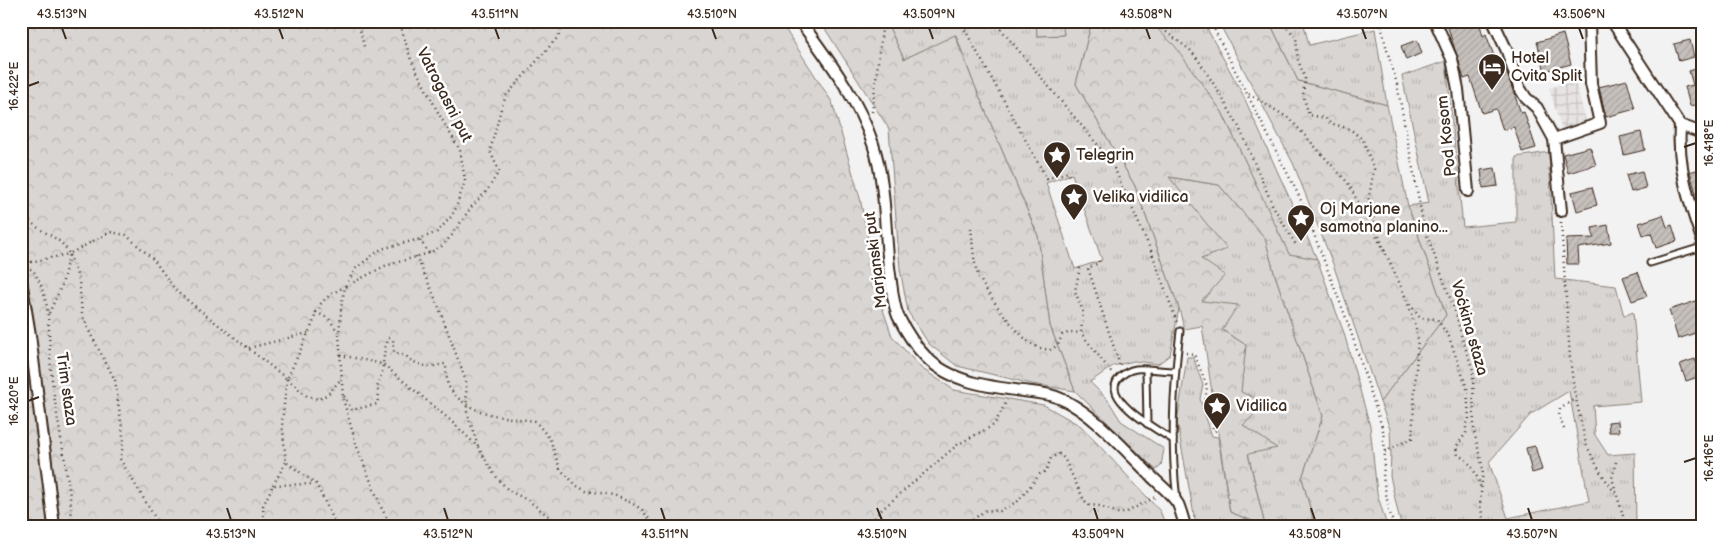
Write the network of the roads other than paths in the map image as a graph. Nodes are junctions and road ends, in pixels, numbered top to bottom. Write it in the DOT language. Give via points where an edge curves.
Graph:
graph roads {
  1 [pos="800,21"];
  2 [pos="1435,21"];
  3 [pos="1493,21"];
  4 [pos="1590,21"];
  5 [pos="1612,21"];
  6 [pos="1680,125"];
  7 [pos="1702,133"];
  8 [pos="1554,139"];
  9 [pos="1468,191"];
  10 [pos="1560,211"];
  11 [pos="1702,239"];
  12 [pos="1702,247"];
  13 [pos="1650,263"];
  14 [pos="21,280"];
  15 [pos="1180,331"];
  16 [pos="1146,370"];
  17 [pos="1175,371"];
  18 [pos="1147,424"];
  19 [pos="1174,440"];
  20 [pos="1178,504"];
  21 [pos="54,526"];
  22 [pos="1186,526"];
  1 -- 20 [label="street, Marjanski put" via="836,69 858,106 873,145 882,183 887,256 897,314 926,357 943,371 968,381 1050,395 1065,401 1110,435"];
  2 -- 9 [label="street, Pod Kosom" via="1452,59 1458,89"];
  3 -- 8 [label="street" via="1519,87 1538,108"];
  4 -- 8 [label="street" via="1591,84 1600,123"];
  5 -- 6 [label="street"];
  6 -- 7 [label="street"];
  6 -- 11 [label="street" via="1679,144 1684,175"];
  8 -- 10 [label="street"];
  12 -- 13 [label="lane"];
  14 -- 21 [label="street"];
  15 -- 17 [label="lane, Marjanski put"];
  16 -- 17 [label="lane"];
  16 -- 18 [label="lane"];
  16 -- 18 [label="lane" via="1137,369 1123,375 1114,387 1127,407"];
  17 -- 19 [label="lane, Marjanski put"];
  18 -- 19 [label="lane"];
  19 -- 20 [label="lane, Marjanski put"];
  20 -- 22 [label="street, Marjanski put"];
}
